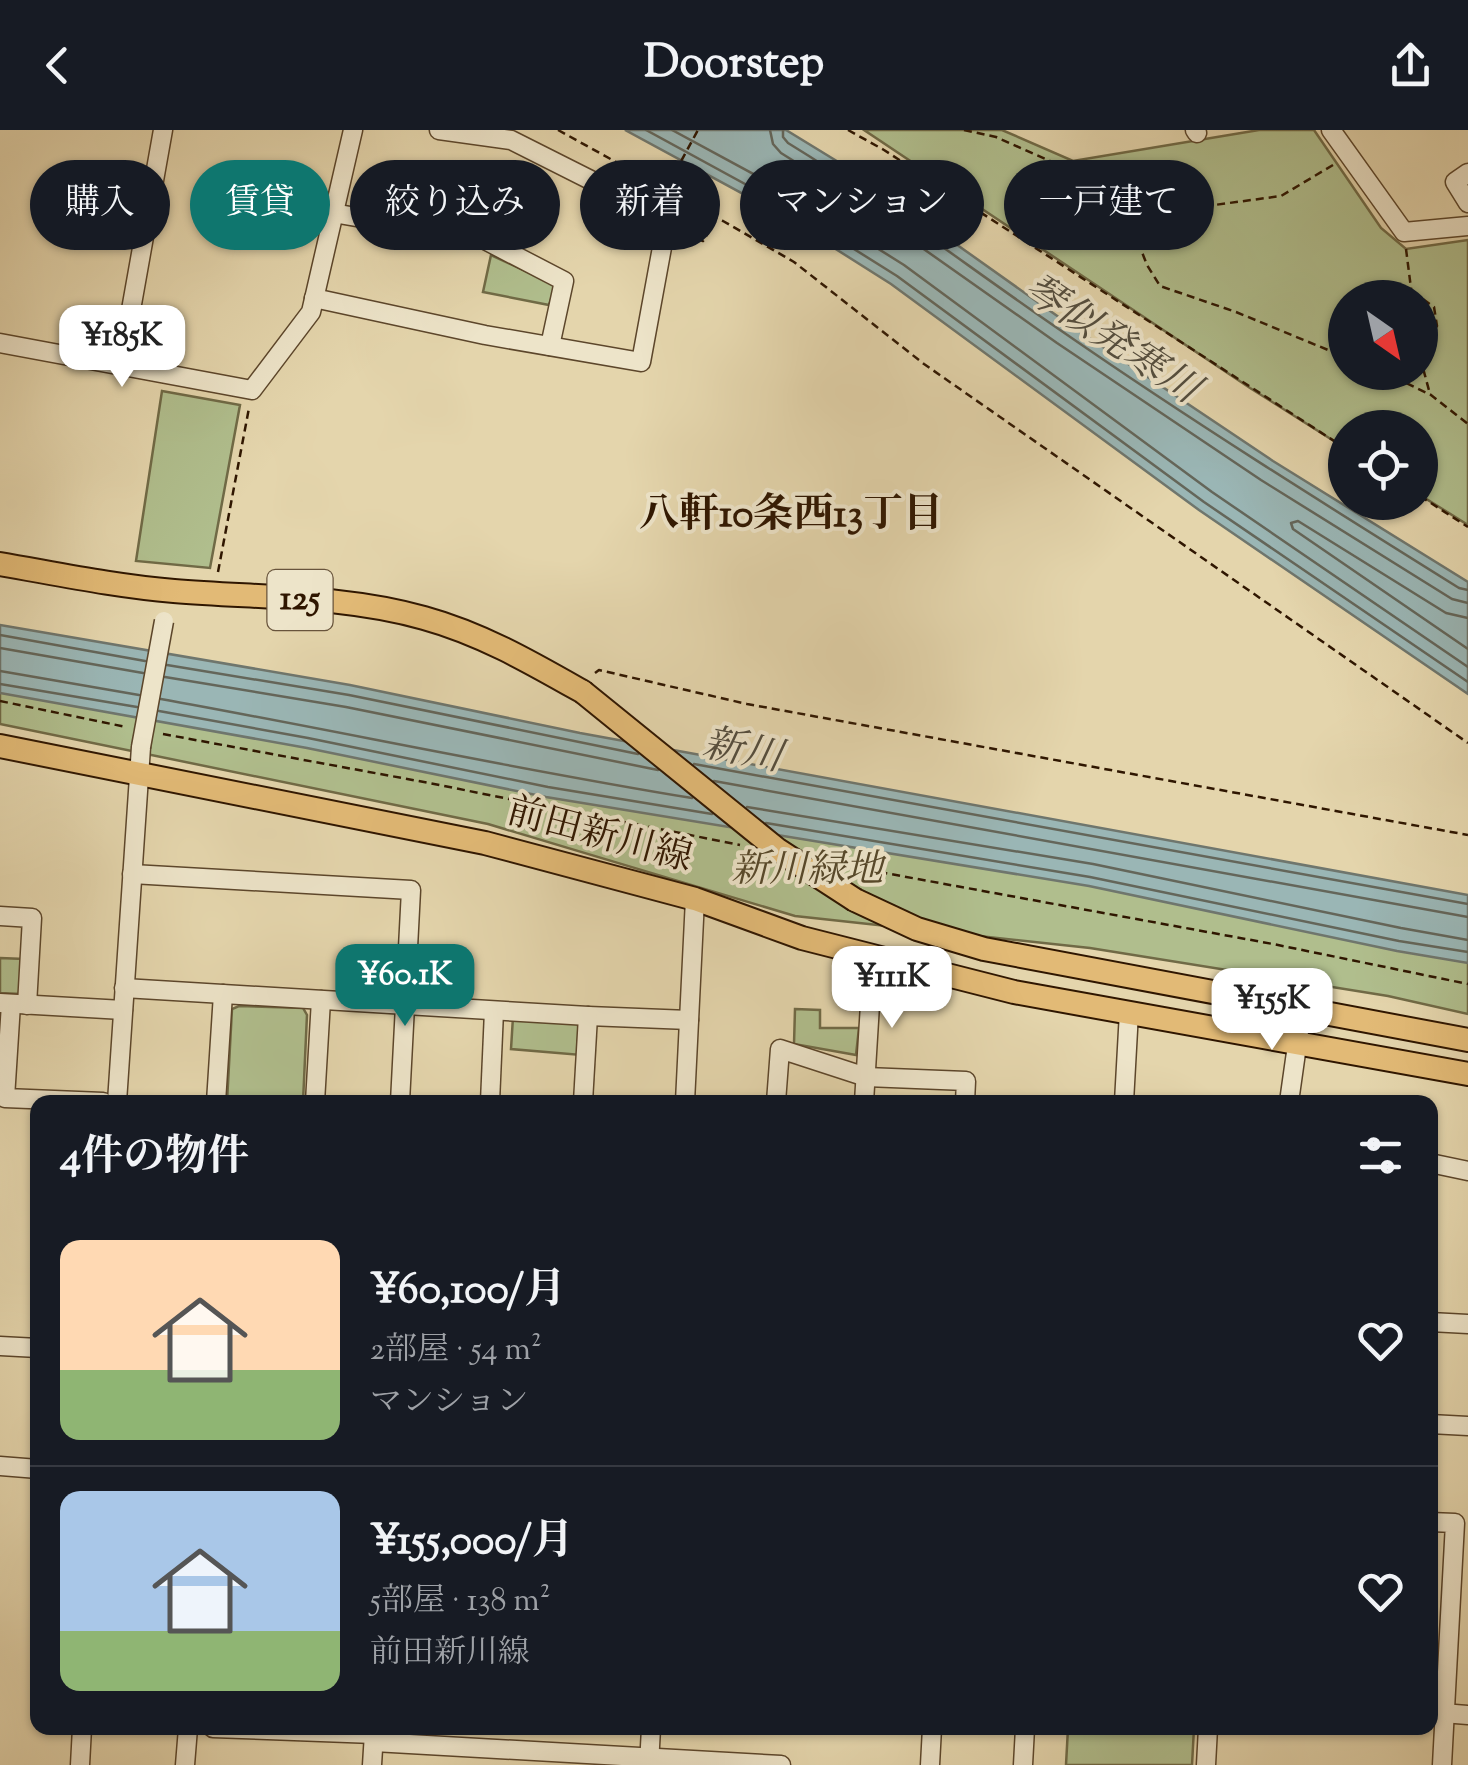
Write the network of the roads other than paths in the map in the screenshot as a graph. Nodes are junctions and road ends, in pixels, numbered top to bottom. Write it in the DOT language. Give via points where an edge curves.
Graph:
graph roads {
  1 [pos="163,130"];
  2 [pos="352,130"];
  3 [pos="439,130"];
  4 [pos="1331,130"];
  5 [pos="1468,172"];
  6 [pos="1468,203"];
  7 [pos="333,213"];
  8 [pos="1468,226"];
  9 [pos="314,298"];
  10 [pos="0,343"];
  11 [pos="550,346"];
  12 [pos="122,366"];
  13 [pos="0,564"];
  14 [pos="170,590"];
  15 [pos="0,746"];
  16 [pos="140,773"];
  17 [pos="132,874"];
  18 [pos="695,899"];
  19 [pos="0,916"];
  20 [pos="872,956"];
  21 [pos="124,988"];
  22 [pos="224,994"];
  23 [pos="321,1000"];
  24 [pos="13,1004"];
  25 [pos="406,1006"];
  26 [pos="123,1010"];
  27 [pos="1302,1010"];
  28 [pos="494,1011"];
  29 [pos="1129,1012"];
  30 [pos="588,1016"];
  31 [pos="689,1020"];
  32 [pos="1468,1040"];
  33 [pos="1298,1042"];
  34 [pos="1468,1074"];
  35 [pos="866,1076"];
  36 [pos="118,1095"];
  37 [pos="217,1095"];
  38 [pos="315,1095"];
  39 [pos="400,1095"];
  40 [pos="490,1095"];
  41 [pos="583,1095"];
  42 [pos="685,1095"];
  43 [pos="777,1095"];
  44 [pos="865,1095"];
  45 [pos="965,1095"];
  46 [pos="1124,1095"];
  47 [pos="1290,1095"];
  48 [pos="30,1099"];
  49 [pos="1438,1165"];
  50 [pos="1468,1171"];
  51 [pos="1438,1322"];
  52 [pos="1468,1324"];
  53 [pos="0,1346"];
  54 [pos="30,1348"];
  55 [pos="1438,1424"];
  56 [pos="1468,1426"];
  57 [pos="0,1466"];
  58 [pos="30,1468"];
  59 [pos="1438,1522"];
  60 [pos="1438,1618"];
  61 [pos="1450,1619"];
  62 [pos="1438,1706"];
  63 [pos="1438,1713"];
  64 [pos="1468,1715"];
  65 [pos="1438,1723"];
  66 [pos="82,1735"];
  67 [pos="188,1735"];
  68 [pos="374,1735"];
  69 [pos="384,1735"];
  70 [pos="651,1735"];
  71 [pos="932,1735"];
  72 [pos="1024,1735"];
  73 [pos="1208,1735"];
  74 [pos="649,1761"];
  75 [pos="80,1765"];
  76 [pos="186,1765"];
  77 [pos="372,1765"];
  78 [pos="782,1765"];
  79 [pos="930,1765"];
  80 [pos="1022,1765"];
  81 [pos="1206,1765"];
  82 [pos="1442,1765"];
  1 -- 12 [label="street"];
  2 -- 7 [label="street"];
  3 -- 11 [label="street" via="510,140 658,214 665,231 641,362"];
  4 -- 8 [label="street" via="1404,232"];
  5 -- 6 [label="street" via="1455,182"];
  7 -- 9 [label="street"];
  7 -- 11 [label="street" via="483,239 564,282"];
  9 -- 11 [label="street"];
  9 -- 12 [label="street" via="311,312 252,390"];
  10 -- 12 [label="street"];
  13 -- 14 [label="main road, 前田新川線 / 125"];
  14 -- 16 [label="street, bridge"];
  14 -- 27 [label="main road, 前田新川線 / 125, bridge" via="348,604 424,618 493,642 586,685 778,850 917,930"];
  15 -- 16 [label="main road, 前田新川線"];
  16 -- 17 [label="street"];
  16 -- 18 [label="main road, 前田新川線" via="485,842"];
  17 -- 21 [label="street"];
  17 -- 25 [label="street" via="412,890"];
  18 -- 20 [label="main road, 前田新川線"];
  18 -- 31 [label="street"];
  19 -- 24 [label="street" via="32,918"];
  20 -- 29 [label="main road, 前田新川線"];
  20 -- 35 [label="street"];
  21 -- 22 [label="street"];
  21 -- 26 [label="street"];
  22 -- 23 [label="street"];
  22 -- 37 [label="street"];
  23 -- 25 [label="street"];
  23 -- 38 [label="street"];
  24 -- 26 [label="street"];
  24 -- 48 [label="street" via="5,1098"];
  25 -- 28 [label="street"];
  25 -- 39 [label="street"];
  26 -- 36 [label="street"];
  27 -- 32 [label="main road, 前田新川線 / 125"];
  27 -- 33 [label="street"];
  28 -- 30 [label="street"];
  28 -- 40 [label="street"];
  29 -- 33 [label="main road, 前田新川線"];
  29 -- 46 [label="street"];
  30 -- 31 [label="street"];
  30 -- 41 [label="street"];
  31 -- 42 [label="street"];
  33 -- 34 [label="main road, 前田新川線"];
  33 -- 47 [label="street"];
  35 -- 43 [label="street" via="780,1050"];
  35 -- 44 [label="street"];
  35 -- 45 [label="street" via="966,1080"];
  49 -- 50 [label="street"];
  51 -- 52 [label="street"];
  53 -- 54 [label="street"];
  55 -- 56 [label="street"];
  57 -- 58 [label="street"];
  59 -- 61 [label="street" via="1456,1523"];
  60 -- 61 [label="street"];
  61 -- 62 [label="street"];
  63 -- 64 [label="street"];
  65 -- 82 [label="street"];
  66 -- 75 [label="street"];
  67 -- 76 [label="street"];
  68 -- 77 [label="street"];
  69 -- 74 [label="street"];
  70 -- 74 [label="street"];
  71 -- 79 [label="street"];
  72 -- 80 [label="street"];
  73 -- 81 [label="street"];
  74 -- 78 [label="street"];
}
